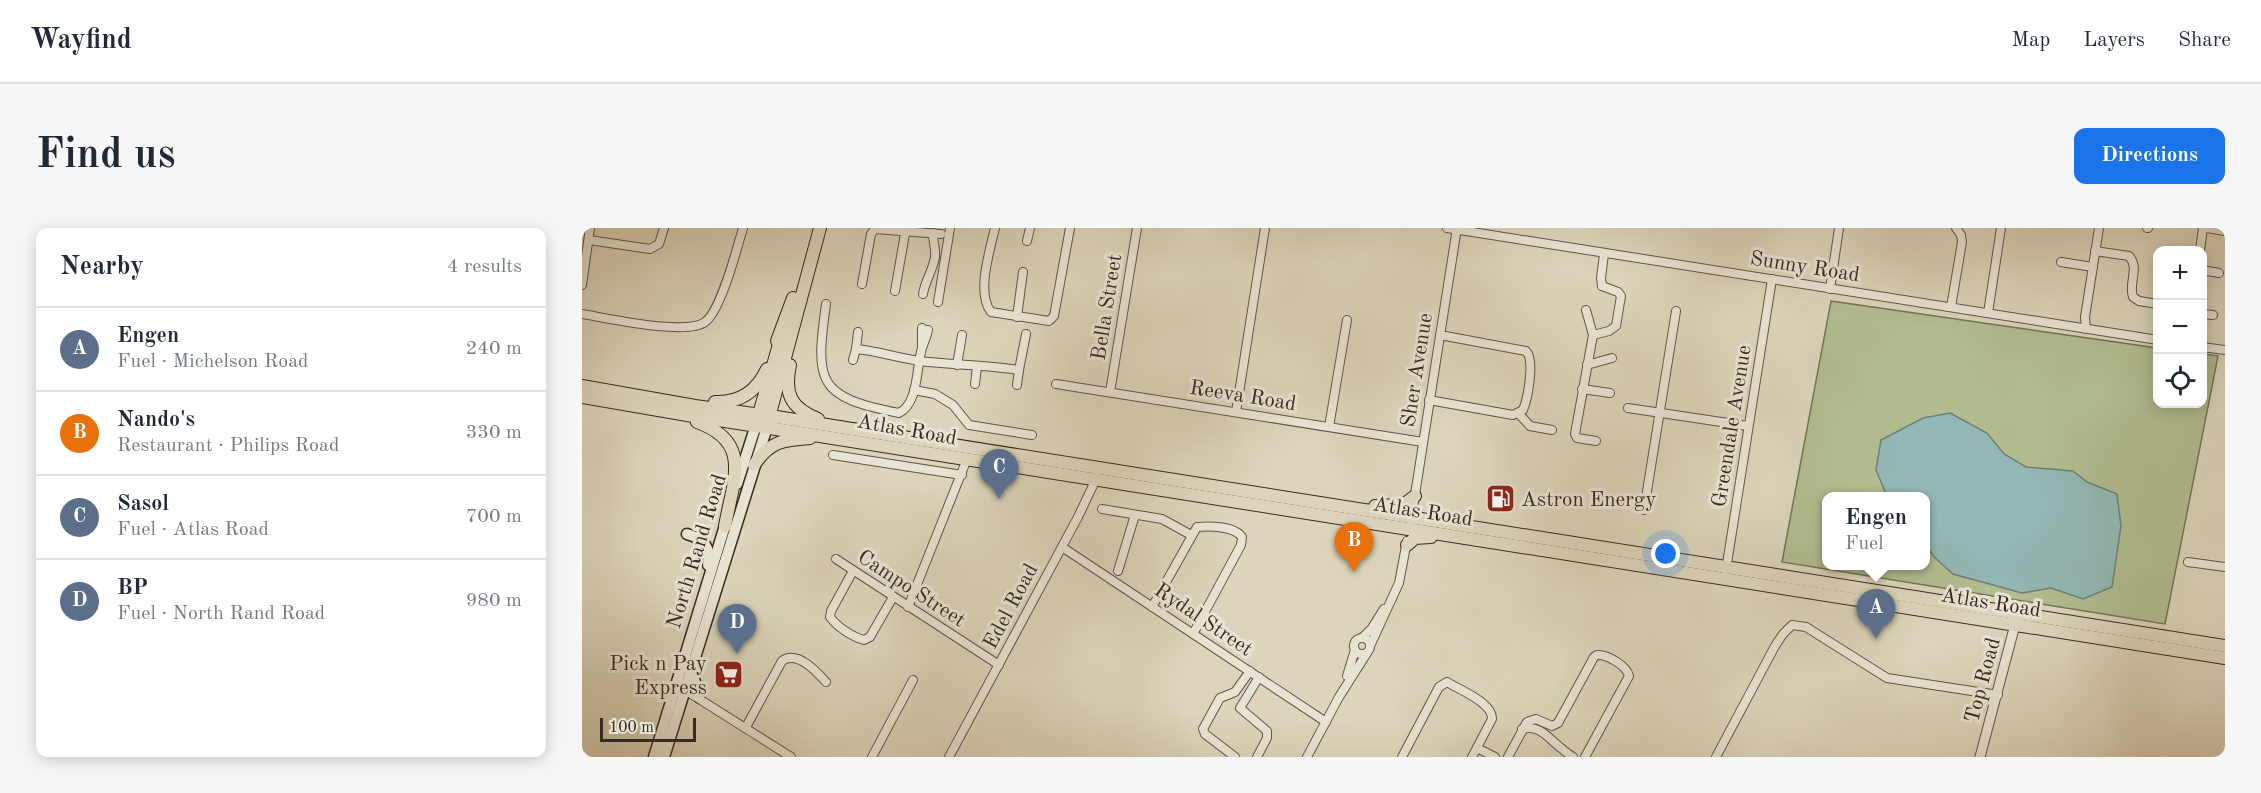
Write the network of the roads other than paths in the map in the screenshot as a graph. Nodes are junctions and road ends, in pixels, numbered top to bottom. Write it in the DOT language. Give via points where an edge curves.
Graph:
graph roads {
  1 [pos="590,228"];
  2 [pos="664,228"];
  3 [pos="743,228"];
  4 [pos="814,228"];
  5 [pos="820,228"];
  6 [pos="950,228"];
  7 [pos="994,228"];
  8 [pos="1030,228"];
  9 [pos="1070,228"];
  10 [pos="1137,228"];
  11 [pos="1265,228"];
  12 [pos="1447,228"];
  13 [pos="1839,228"];
  14 [pos="1956,228"];
  15 [pos="2001,228"];
  16 [pos="2099,228"];
  17 [pos="2205,228"];
  18 [pos="906,229"];
  19 [pos="1457,229"];
  20 [pos="2225,231"];
  21 [pos="589,240"];
  22 [pos="1028,241"];
  23 [pos="2201,246"];
  24 [pos="2095,251"];
  25 [pos="1607,254"];
  26 [pos="2061,262"];
  27 [pos="2093,267"];
  28 [pos="2207,271"];
  29 [pos="1023,272"];
  30 [pos="2219,273"];
  31 [pos="1772,279"];
  32 [pos="862,284"];
  33 [pos="582,285"];
  34 [pos="803,287"];
  35 [pos="1830,289"];
  36 [pos="895,291"];
  37 [pos="923,294"];
  38 [pos="794,296"];
  39 [pos="938,302"];
  40 [pos="2153,303"];
  41 [pos="826,304"];
  42 [pos="1951,307"];
  43 [pos="1586,310"];
  44 [pos="1676,311"];
  45 [pos="1988,313"];
  46 [pos="582,314"];
  47 [pos="2207,314"];
  48 [pos="2213,315"];
  49 [pos="1017,317"];
  50 [pos="1347,320"];
  51 [pos="2082,328"];
  52 [pos="925,329"];
  53 [pos="858,332"];
  54 [pos="1026,334"];
  55 [pos="962,335"];
  56 [pos="1440,335"];
  57 [pos="1593,336"];
  58 [pos="2153,339"];
  59 [pos="2207,348"];
  60 [pos="856,349"];
  61 [pos="2225,350"];
  62 [pos="1612,358"];
  63 [pos="853,360"];
  64 [pos="920,361"];
  65 [pos="957,365"];
  66 [pos="1587,365"];
  67 [pos="977,367"];
  68 [pos="1019,370"];
  69 [pos="975,384"];
  70 [pos="1056,384"];
  71 [pos="1017,385"];
  72 [pos="582,386"];
  73 [pos="1582,389"];
  74 [pos="914,390"];
  75 [pos="1110,392"];
  76 [pos="1610,393"];
  77 [pos="582,397"];
  78 [pos="1429,400"];
  79 [pos="654,403"];
  80 [pos="1628,408"];
  81 [pos="1236,412"];
  82 [pos="1660,413"];
  83 [pos="1519,414"];
  84 [pos="763,420"];
  85 [pos="1748,426"];
  86 [pos="1329,427"];
  87 [pos="1552,430"];
  88 [pos="838,432"];
  89 [pos="1032,435"];
  90 [pos="1596,441"];
  91 [pos="1423,442"];
  92 [pos="833,455"];
  93 [pos="967,459"];
  94 [pos="754,465"];
  95 [pos="1098,474"];
  96 [pos="962,475"];
  97 [pos="1415,496"];
  98 [pos="1338,507"];
  99 [pos="1102,509"];
  100 [pos="1644,510"];
  101 [pos="1135,515"];
  102 [pos="1411,523"];
  103 [pos="725,526"];
  104 [pos="687,534"];
  105 [pos="1191,535"];
  106 [pos="1462,537"];
  107 [pos="1407,545"];
  108 [pos="1062,547"];
  109 [pos="836,559"];
  110 [pos="2188,562"];
  111 [pos="2225,567"];
  112 [pos="853,571"];
  113 [pos="1118,571"];
  114 [pos="1726,572"];
  115 [pos="893,597"];
  116 [pos="1391,602"];
  117 [pos="700,603"];
  118 [pos="908,607"];
  119 [pos="1152,607"];
  120 [pos="2017,619"];
  121 [pos="1193,634"];
  122 [pos="1362,638"];
  123 [pos="2225,645"];
  124 [pos="1355,650"];
  125 [pos="1369,650"];
  126 [pos="2225,658"];
  127 [pos="999,665"];
  128 [pos="691,668"];
  129 [pos="1250,671"];
  130 [pos="1259,678"];
  131 [pos="913,680"];
  132 [pos="826,682"];
  133 [pos="685,690"];
  134 [pos="1998,695"];
  135 [pos="698,697"];
  136 [pos="1339,697"];
  137 [pos="681,703"];
  138 [pos="1326,722"];
  139 [pos="746,727"];
  140 [pos="1522,729"];
  141 [pos="1477,748"];
  142 [pos="787,756"];
  143 [pos="655,757"];
  144 [pos="664,757"];
  145 [pos="872,757"];
  146 [pos="949,757"];
  147 [pos="1235,757"];
  148 [pos="1257,757"];
  149 [pos="1306,757"];
  150 [pos="1402,757"];
  151 [pos="1472,757"];
  152 [pos="1495,757"];
  153 [pos="1508,757"];
  154 [pos="1574,757"];
  155 [pos="1585,757"];
  156 [pos="1716,757"];
  157 [pos="1980,757"];
  1 -- 21 [label="street"];
  2 -- 21 [label="street" via="658,244 650,249"];
  3 -- 46 [label="street" via="723,290 704,323 668,326"];
  4 -- 38 [label="main road"];
  5 -- 34 [label="main road"];
  6 -- 39 [label="street"];
  7 -- 49 [label="street" via="984,283 985,300 991,312"];
  8 -- 22 [label="street"];
  9 -- 49 [label="street" via="1053,319"];
  10 -- 75 [label="street, Bella Street"];
  11 -- 81 [label="street"];
  12 -- 19 [label="street, Sunny Road"];
  13 -- 35 [label="street"];
  14 -- 42 [label="street" via="1962,242"];
  15 -- 45 [label="street"];
  16 -- 24 [label="street"];
  17 -- 20 [label="street"];
  17 -- 23 [label="street"];
  18 -- 32 [label="street" via="873,231"];
  18 -- 36 [label="street"];
  18 -- 37 [label="street" via="937,234 932,269"];
  19 -- 25 [label="street, Sunny Road"];
  19 -- 56 [label="street, Sher Avenue"];
  21 -- 33 [label="street"];
  24 -- 27 [label="street"];
  24 -- 40 [label="street" via="2129,256 2134,263 2133,297"];
  25 -- 31 [label="street, Sunny Road"];
  25 -- 57 [label="street" via="1602,286 1621,296 1617,325"];
  26 -- 27 [label="street"];
  27 -- 51 [label="street"];
  28 -- 30 [label="street"];
  29 -- 49 [label="street"];
  31 -- 35 [label="street, Sunny Road"];
  31 -- 85 [label="street, Greendale Avenue"];
  34 -- 84 [label="main road"];
  34 -- 88 [label="main road" via="788,392 799,409"];
  35 -- 42 [label="street, Sunny Road"];
  38 -- 79 [label="main road" via="764,376 746,396 727,402"];
  38 -- 84 [label="main road"];
  41 -- 74 [label="street" via="821,367 832,390 871,408 899,413"];
  42 -- 45 [label="street, Sunny Road"];
  43 -- 57 [label="street"];
  44 -- 82 [label="street"];
  45 -- 51 [label="street, Sunny Road"];
  47 -- 48 [label="street"];
  50 -- 86 [label="street"];
  51 -- 58 [label="street, Sunny Road"];
  52 -- 64 [label="street"];
  53 -- 60 [label="street"];
  54 -- 68 [label="street"];
  55 -- 65 [label="street"];
  56 -- 78 [label="street, Sher Avenue"];
  56 -- 83 [label="street" via="1528,352 1532,361 1526,402"];
  57 -- 66 [label="street"];
  59 -- 61 [label="street"];
  60 -- 63 [label="street"];
  60 -- 64 [label="street"];
  62 -- 66 [label="street"];
  64 -- 65 [label="street"];
  64 -- 74 [label="street"];
  65 -- 67 [label="street"];
  66 -- 73 [label="street"];
  67 -- 68 [label="street"];
  67 -- 69 [label="street"];
  68 -- 71 [label="street"];
  70 -- 75 [label="street, Reeva Road"];
  72 -- 79 [label="main road"];
  73 -- 76 [label="street"];
  73 -- 90 [label="street" via="1575,435"];
  74 -- 89 [label="street" via="935,394 948,402 969,425"];
  75 -- 81 [label="street, Reeva Road"];
  77 -- 79 [label="main road"];
  78 -- 83 [label="street"];
  78 -- 91 [label="street, Sher Avenue"];
  79 -- 84 [label="main road, Atlas Road"];
  79 -- 103 [label="main road" via="713,428 730,445 735,466"];
  80 -- 82 [label="street"];
  81 -- 86 [label="street, Reeva Road"];
  82 -- 85 [label="street"];
  82 -- 100 [label="street"];
  83 -- 87 [label="street" via="1530,426"];
  84 -- 88 [label="main road, Atlas Road"];
  84 -- 94 [label="main road, North Rand Road"];
  84 -- 103 [label="main road, North Rand Road"];
  85 -- 114 [label="street, Greendale Avenue"];
  86 -- 91 [label="street, Reeva Road"];
  88 -- 93 [label="main road, Atlas Road"];
  88 -- 94 [label="main road" via="779,442"];
  88 -- 95 [label="main road, Atlas Road"];
  91 -- 97 [label="street, Sher Avenue"];
  92 -- 96 [label="street"];
  93 -- 95 [label="main road, Atlas Road"];
  93 -- 96 [label="street"];
  94 -- 128 [label="main road, North Rand Road"];
  95 -- 98 [label="main road, Atlas Road"];
  95 -- 102 [label="main road, Atlas Road"];
  95 -- 108 [label="street, Edel Road"];
  96 -- 118 [label="street"];
  97 -- 98 [label="main road" via="1403,505"];
  97 -- 102 [label="street, Sher Avenue"];
  98 -- 102 [label="main road, Atlas Road"];
  99 -- 101 [label="street"];
  101 -- 105 [label="street" via="1162,519"];
  101 -- 113 [label="street"];
  102 -- 106 [label="main road, Atlas Road"];
  102 -- 107 [label="street, Sher Avenue"];
  102 -- 114 [label="main road, Atlas Road"];
  103 -- 117 [label="main road, North Rand Road"];
  104 -- 117 [label="main road" via="702,541 708,549"];
  105 -- 119 [label="street"];
  105 -- 121 [label="street" via="1200,526 1233,530 1243,541"];
  106 -- 107 [label="main road" via="1419,537"];
  106 -- 114 [label="main road, Atlas Road"];
  107 -- 116 [label="street, Sher Avenue"];
  108 -- 119 [label="street, Rydal Street"];
  108 -- 127 [label="street, Edel Road"];
  109 -- 112 [label="street, Campo Street"];
  110 -- 111 [label="street"];
  112 -- 115 [label="street, Campo Street"];
  112 -- 115 [label="street" via="830,617 858,638 870,637"];
  114 -- 120 [label="main road, Atlas Road"];
  115 -- 118 [label="street, Campo Street"];
  116 -- 122 [label="street"];
  116 -- 125 [label="street"];
  117 -- 143 [label="main road, North Rand Road"];
  118 -- 127 [label="street, Campo Street"];
  119 -- 121 [label="street, Rydal Street"];
  120 -- 123 [label="main road, Atlas Road"];
  120 -- 126 [label="main road, Atlas Road"];
  120 -- 134 [label="street, Top Road"];
  121 -- 129 [label="street, Rydal Street"];
  122 -- 124 [label="street" via="1354,643"];
  122 -- 125 [label="street" via="1368,641"];
  124 -- 125 [label="street" via="1359,654"];
  124 -- 136 [label="street"];
  125 -- 136 [label="street"];
  127 -- 146 [label="street, Edel Road"];
  128 -- 133 [label="main road, North Rand Road"];
  128 -- 135 [label="main road"];
  129 -- 130 [label="street, Rydal Street"];
  129 -- 147 [label="street" via="1234,692 1220,699 1203,729"];
  130 -- 138 [label="street, Rydal Street"];
  130 -- 148 [label="street" via="1240,708 1267,731"];
  131 -- 145 [label="street"];
  132 -- 139 [label="street" via="817,671 786,658"];
  133 -- 135 [label="street"];
  133 -- 137 [label="main road, North Rand Road"];
  133 -- 143 [label="main road" via="675,698"];
  134 -- 156 [label="street" via="1887,678 1806,627 1792,625 1775,646"];
  134 -- 157 [label="street, Top Road"];
  135 -- 137 [label="main road"];
  135 -- 139 [label="street"];
  136 -- 138 [label="street"];
  137 -- 144 [label="main road, North Rand Road"];
  138 -- 149 [label="street"];
  139 -- 142 [label="street"];
  140 -- 153 [label="street"];
  140 -- 154 [label="street" via="1548,735"];
  140 -- 155 [label="street" via="1533,719 1556,725 1594,657 1603,655 1629,676"];
  141 -- 150 [label="street" via="1492,719 1492,711 1447,682 1439,687"];
  141 -- 151 [label="street"];
  141 -- 152 [label="street"];
}
